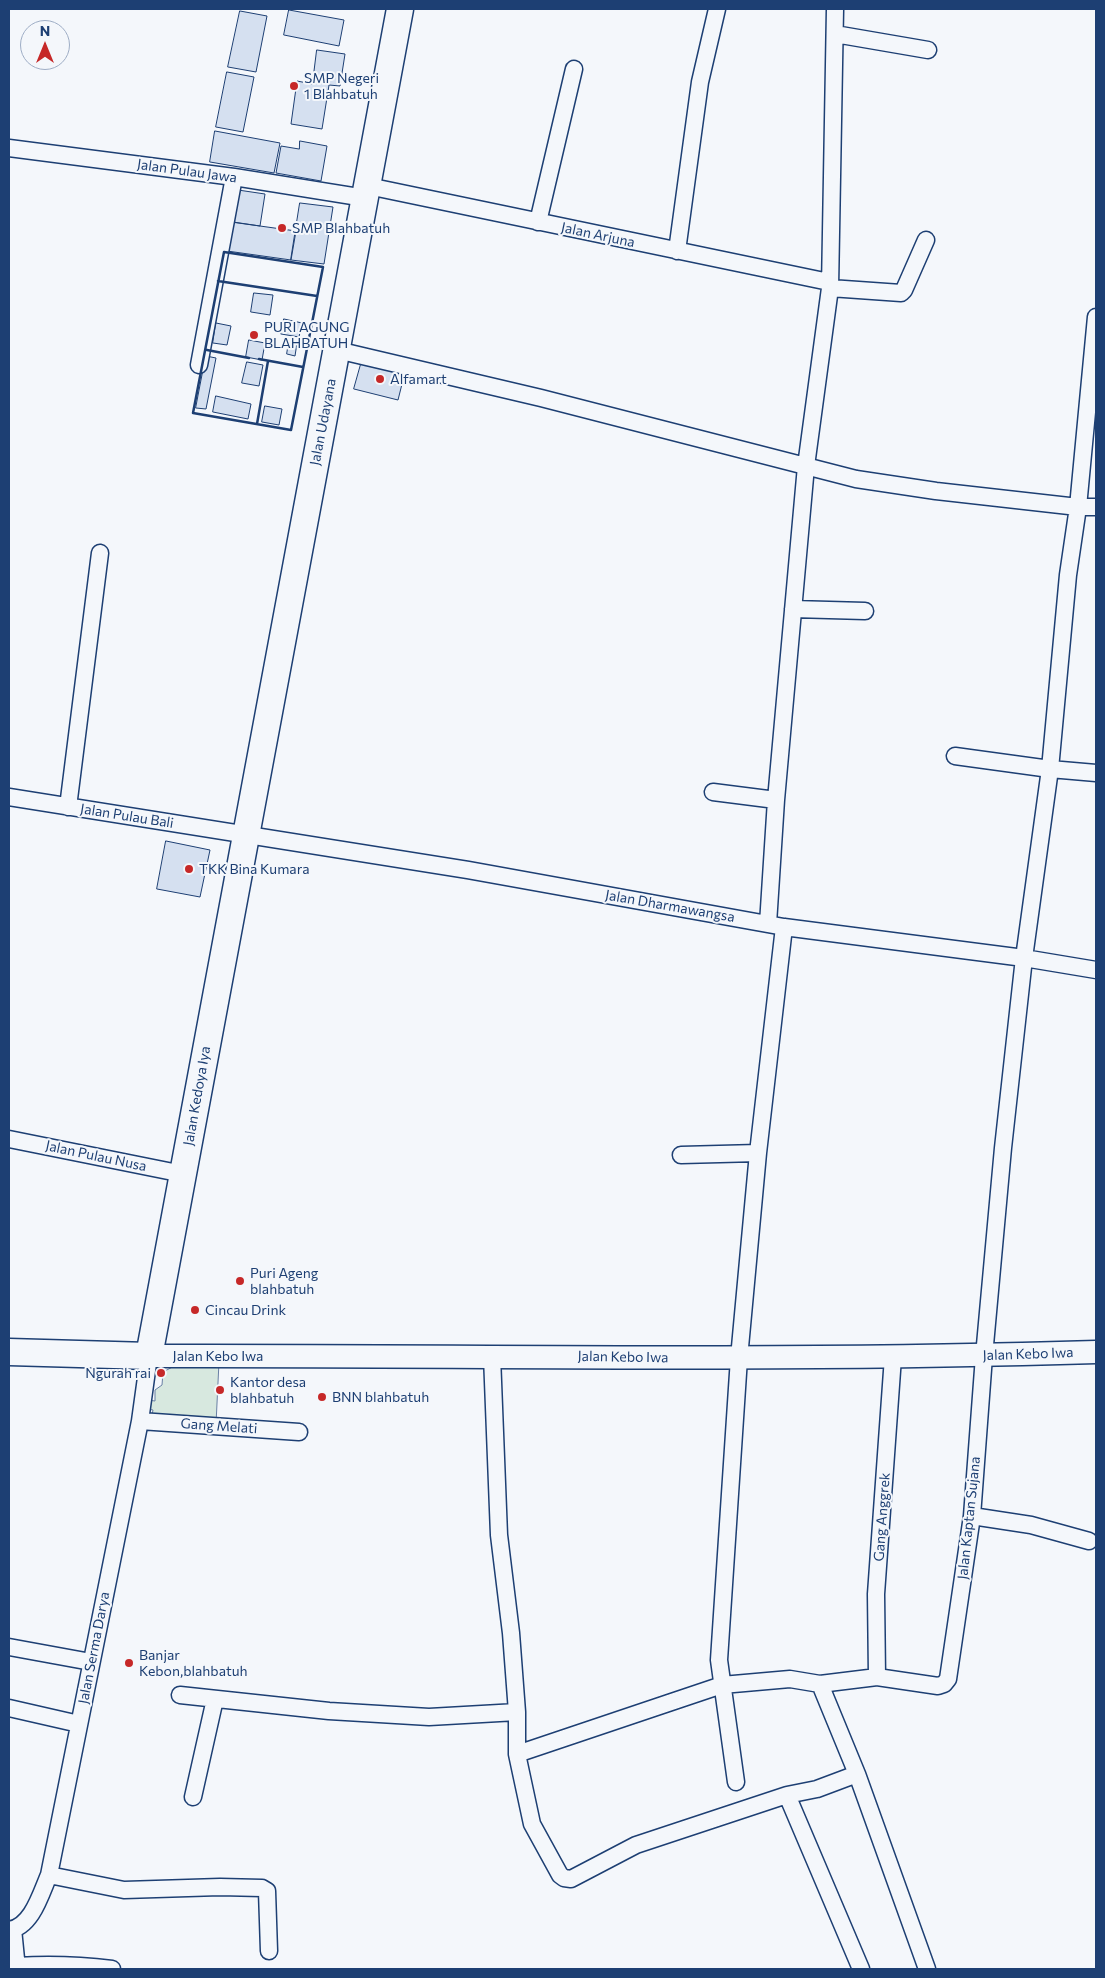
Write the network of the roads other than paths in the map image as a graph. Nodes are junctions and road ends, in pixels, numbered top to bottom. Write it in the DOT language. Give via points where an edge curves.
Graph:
graph roads {
  1 [pos="400,9"];
  2 [pos="717,9"];
  3 [pos="835,9"];
  4 [pos="835,34"];
  5 [pos="928,50"];
  6 [pos="574,68"];
  7 [pos="9,148"];
  8 [pos="234,177"];
  9 [pos="367,192"];
  10 [pos="538,222"];
  11 [pos="926,240"];
  12 [pos="677,251"];
  13 [pos="830,285"];
  14 [pos="1096,317"];
  15 [pos="337,350"];
  16 [pos="199,365"];
  17 [pos="806,466"];
  18 [pos="1078,507"];
  19 [pos="1096,507"];
  20 [pos="100,553"];
  21 [pos="793,609"];
  22 [pos="865,611"];
  23 [pos="955,756"];
  24 [pos="1050,769"];
  25 [pos="1096,773"];
  26 [pos="713,792"];
  27 [pos="9,797"];
  28 [pos="776,800"];
  29 [pos="68,807"];
  30 [pos="245,836"];
  31 [pos="776,925"];
  32 [pos="1024,958"];
  33 [pos="1096,970"];
  34 [pos="9,1138"];
  35 [pos="758,1153"];
  36 [pos="682,1155"];
  37 [pos="183,1174"];
  38 [pos="9,1352"];
  39 [pos="1096,1352"];
  40 [pos="149,1356"];
  41 [pos="492,1356"];
  42 [pos="984,1356"];
  43 [pos="893,1357"];
  44 [pos="739,1358"];
  45 [pos="140,1421"];
  46 [pos="299,1432"];
  47 [pos="972,1516"];
  48 [pos="1089,1541"];
  49 [pos="9,1647"];
  50 [pos="91,1662"];
  51 [pos="877,1677"];
  52 [pos="721,1678"];
  53 [pos="820,1684"];
  54 [pos="180,1695"];
  55 [pos="215,1699"];
  56 [pos="9,1708"];
  57 [pos="517,1712"];
  58 [pos="79,1724"];
  59 [pos="517,1754"];
  60 [pos="858,1774"];
  61 [pos="736,1782"];
  62 [pos="787,1795"];
  63 [pos="193,1797"];
  64 [pos="48,1875"];
  65 [pos="11,1930"];
  66 [pos="269,1951"];
  67 [pos="17,1968"];
  68 [pos="112,1969"];
  69 [pos="860,1969"];
  70 [pos="927,1969"];
  1 -- 9 [label="highway, Jalan Udayana"];
  2 -- 12 [label="street" via="700,82"];
  3 -- 4 [label="street"];
  4 -- 5 [label="street"];
  4 -- 13 [label="street"];
  6 -- 10 [label="street"];
  7 -- 8 [label="street, Jalan Pulau Jawa"];
  8 -- 9 [label="street, Jalan Pulau Jawa"];
  8 -- 16 [label="street"];
  9 -- 10 [label="street, Jalan Arjuna"];
  9 -- 15 [label="highway, Jalan Udayana"];
  10 -- 12 [label="street, Jalan Arjuna"];
  11 -- 13 [label="street, Jalan Arjuna" via="901,292"];
  12 -- 13 [label="street, Jalan Arjuna"];
  13 -- 17 [label="street"];
  14 -- 18 [label="street, Jalan Kaptan Sujana"];
  15 -- 17 [label="street"];
  15 -- 30 [label="highway, Jalan Udayana"];
  17 -- 18 [label="street" via="856,479"];
  17 -- 21 [label="street"];
  18 -- 19 [label="street"];
  18 -- 24 [label="street, Jalan Kaptan Sujana" via="1068,575"];
  20 -- 29 [label="street"];
  21 -- 22 [label="street"];
  21 -- 28 [label="street"];
  23 -- 24 [label="street"];
  24 -- 25 [label="street"];
  24 -- 32 [label="street, Jalan Kaptan Sujana"];
  26 -- 28 [label="street"];
  27 -- 29 [label="street, Jalan Pulau Bali"];
  28 -- 31 [label="street"];
  29 -- 30 [label="street, Jalan Pulau Bali"];
  30 -- 31 [label="street, Jalan Dharmawangsa" via="468,870"];
  30 -- 37 [label="highway, Jalan Kedoya Iya"];
  31 -- 32 [label="street, Jalan Dharmawangsa"];
  31 -- 35 [label="street"];
  32 -- 33 [label="street, Jalan Dharmawangsa"];
  32 -- 42 [label="street, Jalan Kaptan Sujana"];
  34 -- 37 [label="street, Jalan Pulau Nusa"];
  35 -- 36 [label="street"];
  35 -- 44 [label="street"];
  37 -- 40 [label="highway, Jalan Kedoya Iya"];
  38 -- 40 [label="highway"];
  39 -- 42 [label="main road, Jalan Kebo Iwa"];
  40 -- 41 [label="main road, Jalan Kebo Iwa"];
  40 -- 45 [label="street, Jalan Serma Darya"];
  41 -- 44 [label="main road, Jalan Kebo Iwa"];
  41 -- 57 [label="street" via="499,1535"];
  42 -- 43 [label="main road, Jalan Kebo Iwa"];
  42 -- 47 [label="street, Jalan Kaptan Sujana"];
  43 -- 44 [label="main road, Jalan Kebo Iwa"];
  43 -- 51 [label="street, Gang Anggrek" via="876,1594"];
  44 -- 52 [label="street" via="719,1660"];
  45 -- 46 [label="street, Gang Melati"];
  45 -- 50 [label="street, Jalan Serma Darya"];
  47 -- 48 [label="street" via="1031,1525"];
  47 -- 51 [label="street, Jalan Kaptan Sujana" via="948,1680 938,1686"];
  49 -- 50 [label="street"];
  50 -- 58 [label="street, Jalan Serma Darya"];
  51 -- 53 [label="street"];
  52 -- 53 [label="street"];
  52 -- 59 [label="street"];
  52 -- 61 [label="street"];
  53 -- 60 [label="street"];
  54 -- 55 [label="street"];
  55 -- 57 [label="street" via="329,1711 429,1716"];
  55 -- 63 [label="street"];
  56 -- 58 [label="street"];
  57 -- 59 [label="street"];
  58 -- 64 [label="street, Jalan Serma Darya"];
  59 -- 62 [label="street" via="532,1824 564,1878 571,1879 636,1845"];
  60 -- 62 [label="street"];
  60 -- 70 [label="street"];
  62 -- 69 [label="street"];
  64 -- 65 [label="street, Jalan Serma Darya" via="27,1919"];
  64 -- 66 [label="street" via="124,1890 262,1888 267,1891"];
  65 -- 67 [label="street"];
  67 -- 68 [label="street" via="49,1964"];
}
